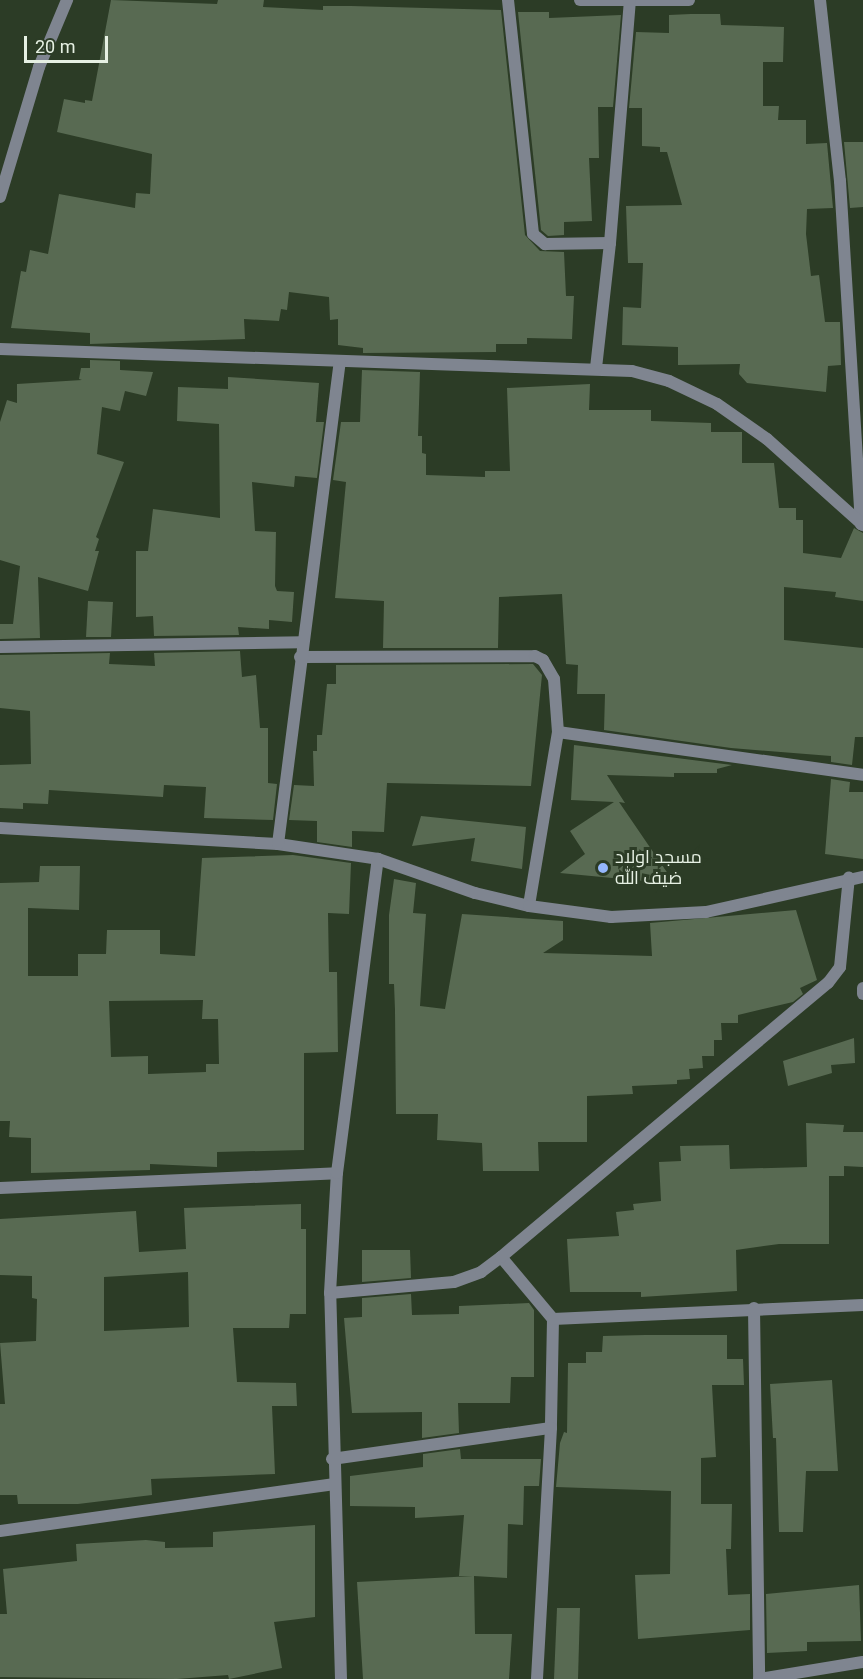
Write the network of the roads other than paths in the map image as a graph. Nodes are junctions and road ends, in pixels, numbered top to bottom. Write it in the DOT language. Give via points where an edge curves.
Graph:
graph roads {
  1 [pos="67,0"];
  2 [pos="508,0"];
  3 [pos="580,0"];
  4 [pos="688,0"];
  5 [pos="820,0"];
  6 [pos="630,1"];
  7 [pos="0,197"];
  8 [pos="610,243"];
  9 [pos="0,349"];
  10 [pos="340,363"];
  11 [pos="596,368"];
  12 [pos="862,524"];
  13 [pos="303,642"];
  14 [pos="0,647"];
  15 [pos="300,657"];
  16 [pos="558,732"];
  17 [pos="863,775"];
  18 [pos="0,828"];
  19 [pos="278,844"];
  20 [pos="378,859"];
  21 [pos="849,877"];
  22 [pos="863,877"];
  23 [pos="529,906"];
  24 [pos="863,988"];
  25 [pos="863,994"];
  26 [pos="337,1173"];
  27 [pos="0,1188"];
  28 [pos="501,1257"];
  29 [pos="330,1293"];
  30 [pos="863,1305"];
  31 [pos="754,1308"];
  32 [pos="553,1319"];
  33 [pos="551,1428"];
  34 [pos="332,1459"];
  35 [pos="335,1484"];
  36 [pos="0,1531"];
  37 [pos="863,1662"];
  38 [pos="341,1679"];
  39 [pos="537,1679"];
  40 [pos="759,1679"];
  1 -- 7 [label="street" via="39,67"];
  2 -- 8 [label="street" via="532,234 545,244"];
  3 -- 6 [label="street"];
  4 -- 6 [label="street"];
  5 -- 12 [label="street" via="840,181"];
  6 -- 8 [label="street"];
  8 -- 11 [label="street"];
  9 -- 10 [label="street"];
  10 -- 11 [label="street"];
  10 -- 13 [label="street"];
  11 -- 12 [label="street" via="632,371 669,381 717,404 767,439"];
  13 -- 14 [label="street"];
  13 -- 15 [label="street"];
  15 -- 16 [label="street" via="535,656 550,668 554,680"];
  15 -- 19 [label="street"];
  16 -- 17 [label="street"];
  16 -- 23 [label="street"];
  18 -- 19 [label="street"];
  19 -- 20 [label="street"];
  20 -- 23 [label="street" via="475,893"];
  20 -- 26 [label="street"];
  21 -- 22 [label="street"];
  21 -- 23 [label="street" via="706,912 611,917"];
  21 -- 28 [label="street" via="840,967 828,983"];
  24 -- 25 [label="street"];
  26 -- 27 [label="street"];
  26 -- 29 [label="street"];
  28 -- 29 [label="street" via="481,1272 454,1282"];
  28 -- 32 [label="street"];
  29 -- 34 [label="street"];
  30 -- 31 [label="street"];
  31 -- 32 [label="street"];
  31 -- 40 [label="street"];
  32 -- 33 [label="street"];
  33 -- 34 [label="street"];
  33 -- 39 [label="street"];
  34 -- 35 [label="street"];
  35 -- 36 [label="street"];
  35 -- 38 [label="street"];
  37 -- 40 [label="street"];
}
